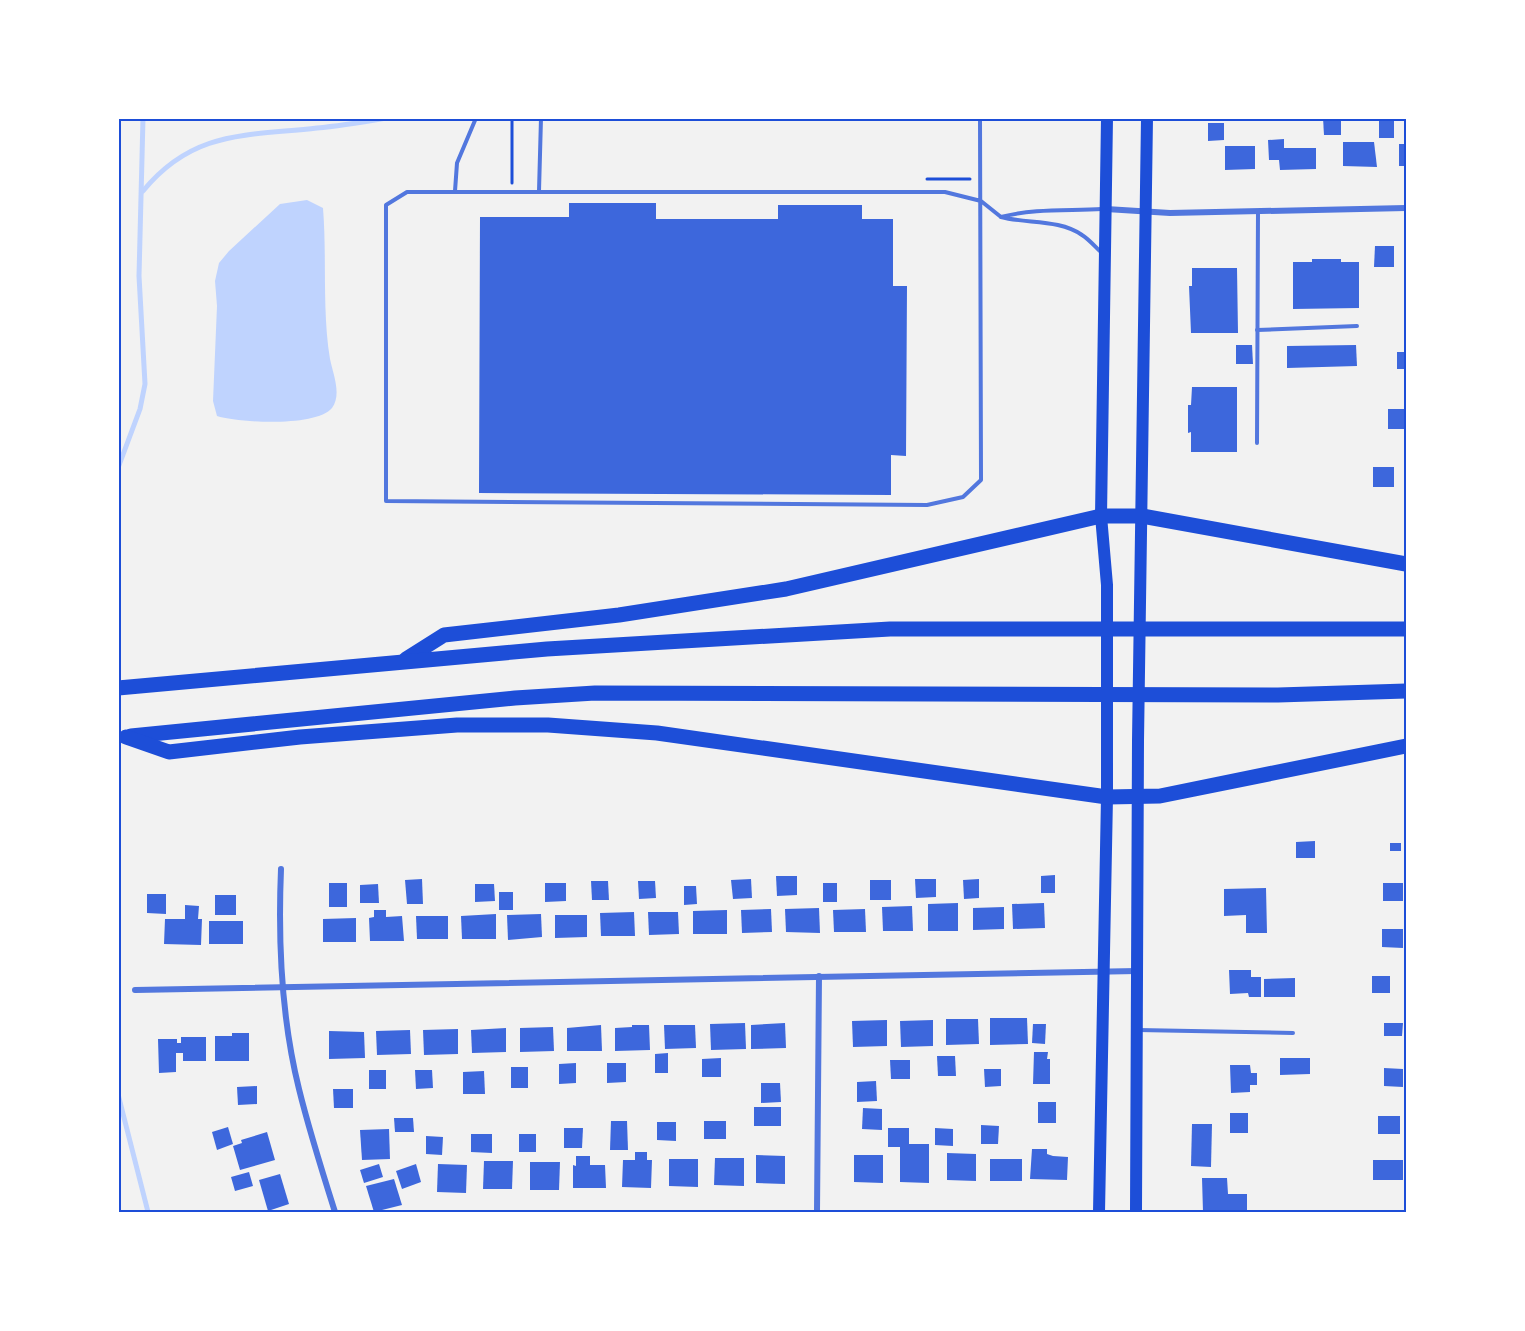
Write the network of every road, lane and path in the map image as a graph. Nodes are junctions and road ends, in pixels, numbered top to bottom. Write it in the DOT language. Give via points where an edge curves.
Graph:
graph roads {
  1 [pos="476,118"];
  2 [pos="512,118"];
  3 [pos="541,118"];
  4 [pos="980,118"];
  5 [pos="1107,118"];
  6 [pos="1147,118"];
  7 [pos="927,179"];
  8 [pos="981,179"];
  9 [pos="455,191"];
  10 [pos="512,191"];
  11 [pos="539,191"];
  12 [pos="981,201"];
  13 [pos="1407,208"];
  14 [pos="1106,209"];
  15 [pos="1145,210"];
  16 [pos="1258,211"];
  17 [pos="1001,217"];
  18 [pos="1105,256"];
  19 [pos="1357,326"];
  20 [pos="1257,330"];
  21 [pos="1257,443"];
  22 [pos="1101,516"];
  23 [pos="1142,516"];
  24 [pos="1407,564"];
  25 [pos="1407,629"];
  26 [pos="402,661"];
  27 [pos="118,688"];
  28 [pos="1407,691"];
  29 [pos="122,737"];
  30 [pos="1407,746"];
  31 [pos="1107,797"];
  32 [pos="1138,797"];
  33 [pos="281,869"];
  34 [pos="1138,971"];
  35 [pos="1105,972"];
  36 [pos="819,975"];
  37 [pos="284,989"];
  38 [pos="135,990"];
  39 [pos="1137,1030"];
  40 [pos="1293,1033"];
  41 [pos="335,1212"];
  42 [pos="817,1212"];
  43 [pos="1099,1212"];
  44 [pos="1136,1212"];
  1 -- 9 [label="lane" via="457,163"];
  2 -- 10 [label="path"];
  3 -- 11 [label="lane"];
  4 -- 8 [label="lane"];
  5 -- 14 [label="main road"];
  6 -- 15 [label="main road"];
  7 -- 8 [label="path"];
  8 -- 12 [label="lane"];
  9 -- 10 [label="lane"];
  9 -- 12 [label="lane" via="408,192 386,205 386,501 927,505 963,497 981,480"];
  10 -- 11 [label="lane"];
  11 -- 12 [label="lane" via="945,192"];
  12 -- 17 [label="lane"];
  13 -- 16 [label="street"];
  14 -- 15 [label="street"];
  14 -- 17 [label="lane" via="1066,208"];
  14 -- 18 [label="main road"];
  15 -- 16 [label="street"];
  15 -- 23 [label="main road"];
  16 -- 20 [label="lane"];
  17 -- 18 [label="lane" via="1074,230"];
  18 -- 22 [label="main road"];
  19 -- 20 [label="lane"];
  20 -- 21 [label="lane"];
  22 -- 23 [label="highway"];
  22 -- 26 [label="highway" via="786,589 619,615 444,635"];
  22 -- 31 [label="main road" via="1107,585"];
  23 -- 24 [label="highway"];
  23 -- 32 [label="main road"];
  25 -- 26 [label="highway" via="890,629"];
  26 -- 27 [label="highway"];
  28 -- 29 [label="highway" via="1278,695 596,693"];
  29 -- 31 [label="highway" via="169,752 446,726 548,725 657,734"];
  30 -- 32 [label="highway" via="1160,796"];
  31 -- 32 [label="highway"];
  31 -- 35 [label="main road"];
  32 -- 34 [label="main road"];
  33 -- 37 [label="street" via="279,917"];
  34 -- 35 [label="street"];
  34 -- 39 [label="main road"];
  35 -- 36 [label="street"];
  35 -- 43 [label="main road"];
  36 -- 37 [label="street"];
  36 -- 42 [label="street"];
  37 -- 38 [label="street"];
  37 -- 41 [label="street" via="298,1087"];
  39 -- 40 [label="lane"];
  39 -- 44 [label="main road"];
}
